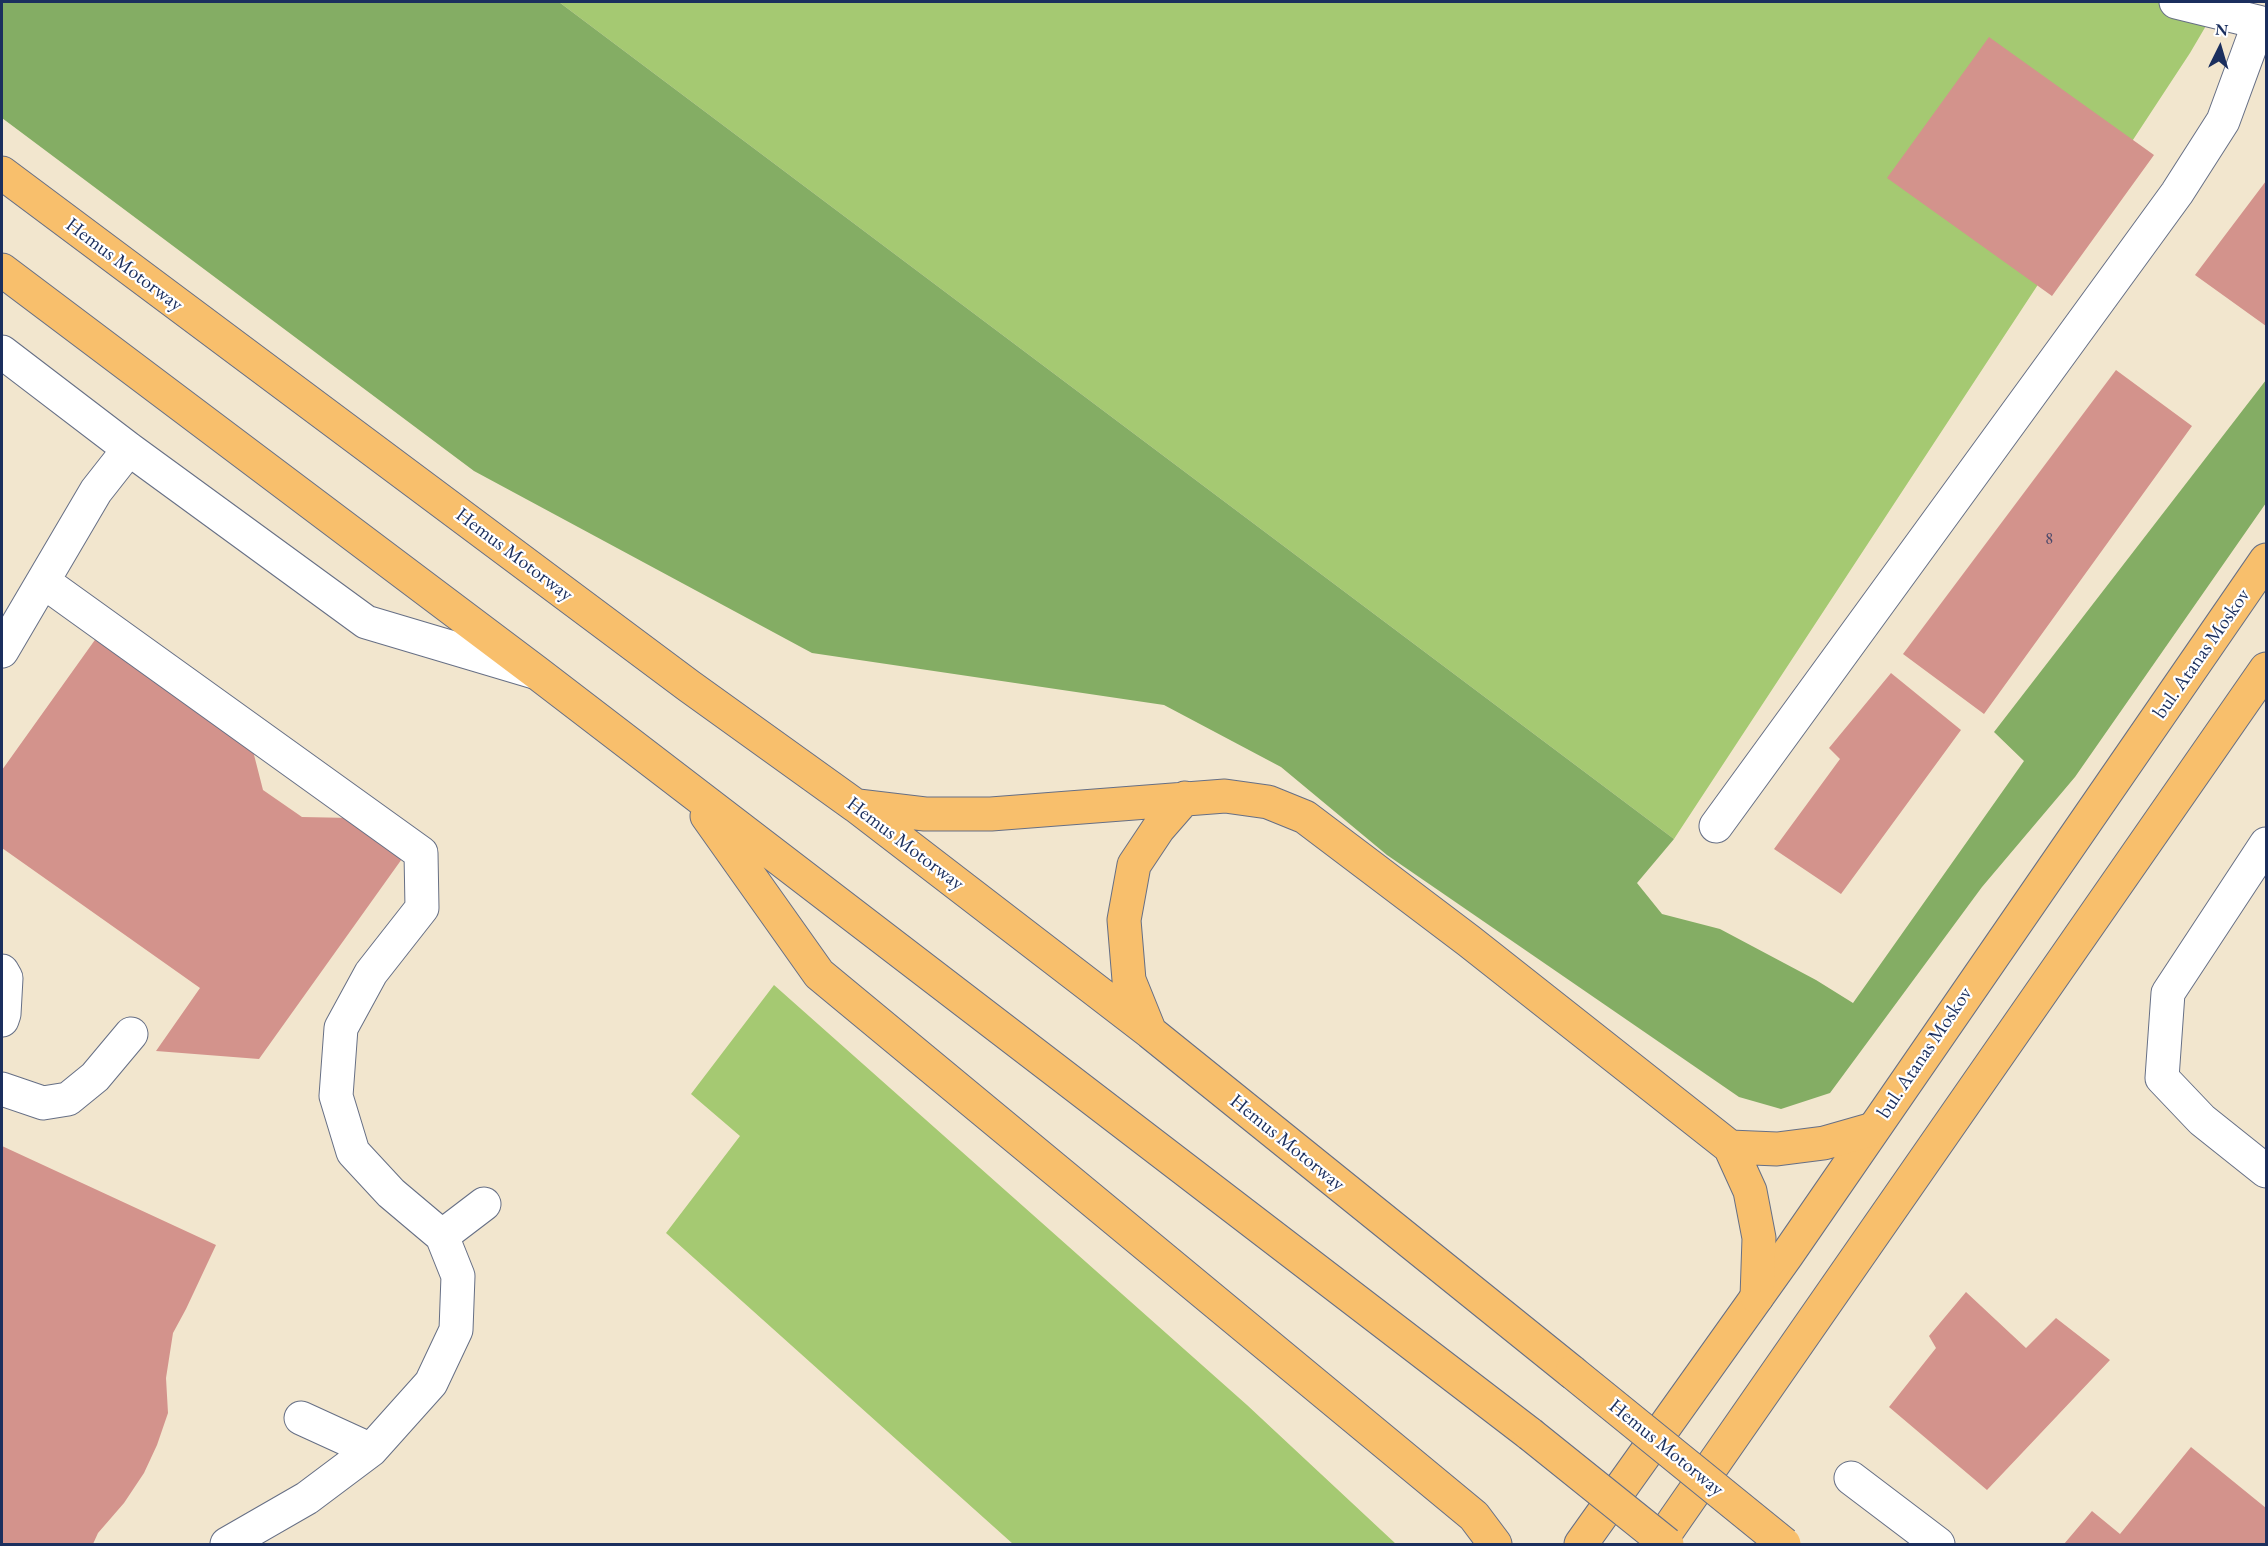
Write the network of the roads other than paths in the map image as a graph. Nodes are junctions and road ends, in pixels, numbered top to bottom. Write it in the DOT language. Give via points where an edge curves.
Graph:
graph roads {
  1 [pos="2176,2"];
  2 [pos="2263,24"];
  3 [pos="2,174"];
  4 [pos="2,270"];
  5 [pos="2,352"];
  6 [pos="129,449"];
  7 [pos="2266,560"];
  8 [pos="44,582"];
  9 [pos="2,651"];
  10 [pos="2266,669"];
  11 [pos="536,672"];
  12 [pos="687,787"];
  13 [pos="1185,798"];
  14 [pos="856,806"];
  15 [pos="1716,825"];
  16 [pos="2266,844"];
  17 [pos="2,971"];
  18 [pos="2,1020"];
  19 [pos="1150,1032"];
  20 [pos="131,1034"];
  21 [pos="2,1089"];
  22 [pos="1873,1128"];
  23 [pos="1730,1147"];
  24 [pos="2266,1171"];
  25 [pos="484,1204"];
  26 [pos="442,1236"];
  27 [pos="1757,1297"];
  28 [pos="301,1418"];
  29 [pos="371,1450"];
  30 [pos="1851,1478"];
  31 [pos="227,1545"];
  32 [pos="1495,1545"];
  33 [pos="1581,1545"];
  34 [pos="1658,1545"];
  35 [pos="1667,1545"];
  36 [pos="1784,1545"];
  37 [pos="1938,1545"];
  1 -- 2 [label="street"];
  2 -- 15 [label="street" via="2223,121 2177,193"];
  3 -- 14 [label="main road, Hemus Motorway"];
  4 -- 11 [label="main road"];
  5 -- 6 [label="street"];
  6 -- 8 [label="street" via="96,491"];
  6 -- 11 [label="street" via="366,622"];
  7 -- 22 [label="main road, bul. Atanas Moskov"];
  8 -- 9 [label="street"];
  8 -- 26 [label="street" via="421,853 422,908 371,973 341,1028 336,1096 353,1152"];
  10 -- 34 [label="main road"];
  11 -- 12 [label="main road"];
  12 -- 32 [label="main road" via="819,974 1474,1516"];
  12 -- 35 [label="main road, bridge" via="1530,1434"];
  13 -- 14 [label="main road" via="991,814 925,814"];
  13 -- 19 [label="main road" via="1158,828 1134,865 1124,920 1129,980"];
  13 -- 23 [label="main road" via="1225,796 1268,802 1305,817"];
  14 -- 19 [label="main road, Hemus Motorway"];
  16 -- 24 [label="street" via="2168,993 2162,1078 2202,1120"];
  17 -- 18 [label="street" via="6,978"];
  19 -- 36 [label="main road, Hemus Motorway, bridge"];
  20 -- 21 [label="street" via="95,1077 68,1099 43,1103"];
  22 -- 23 [label="main road" via="1824,1143 1777,1149"];
  22 -- 27 [label="main road, bul. Atanas Moskov"];
  23 -- 27 [label="main road" via="1750,1191 1759,1238"];
  25 -- 26 [label="street"];
  26 -- 29 [label="street" via="458,1276 456,1330 431,1383"];
  27 -- 33 [label="main road, bul. Atanas Moskov"];
  28 -- 29 [label="street"];
  29 -- 31 [label="street" via="307,1498"];
  30 -- 37 [label="street"];
}
